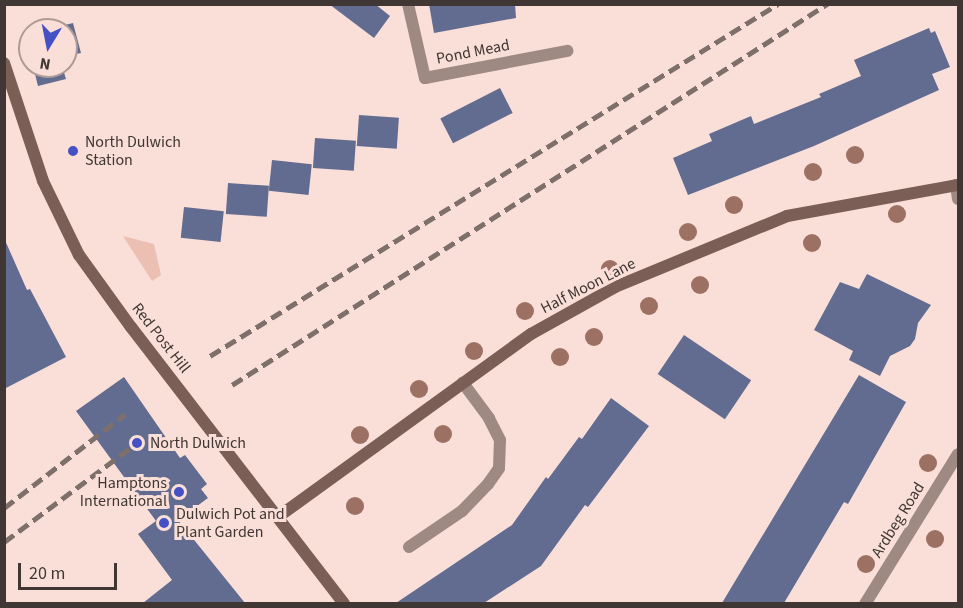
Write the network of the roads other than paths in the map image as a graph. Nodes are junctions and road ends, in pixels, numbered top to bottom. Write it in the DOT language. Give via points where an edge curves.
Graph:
graph roads {
  1 [pos="408,4"];
  2 [pos="567,51"];
  3 [pos="4,63"];
  4 [pos="957,185"];
  5 [pos="958,199"];
  6 [pos="463,383"];
  7 [pos="958,454"];
  8 [pos="278,517"];
  9 [pos="409,547"];
  10 [pos="344,603"];
  11 [pos="866,603"];
  1 -- 2 [label="street, Pond Mead" via="424,78"];
  3 -- 8 [label="street, Red Post Hill" via="43,181 79,255"];
  4 -- 5 [label="street"];
  4 -- 6 [label="street, Half Moon Lane" via="787,216 615,287 531,334"];
  6 -- 8 [label="street, Half Moon Lane"];
  6 -- 9 [label="street" via="500,440 499,468 466,508"];
  7 -- 11 [label="street, Ardbeg Road"];
  8 -- 10 [label="street, Red Post Hill"];
}
